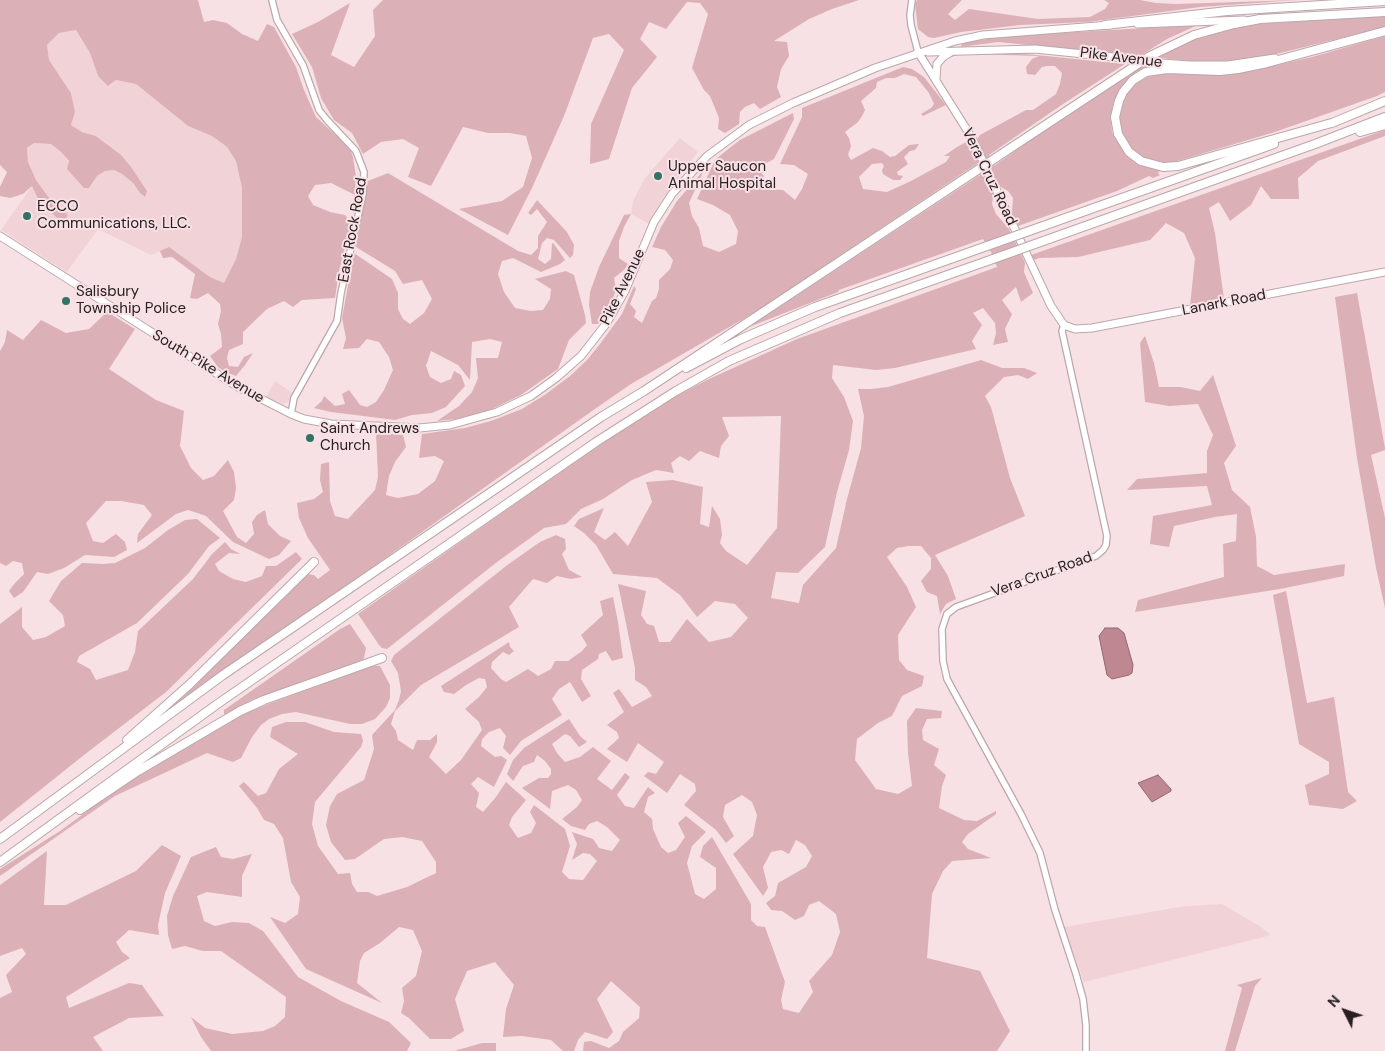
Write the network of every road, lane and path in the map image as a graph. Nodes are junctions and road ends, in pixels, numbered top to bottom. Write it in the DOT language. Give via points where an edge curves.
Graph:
graph roads {
  1 [pos="272,0"];
  2 [pos="912,0"];
  3 [pos="1385,1"];
  4 [pos="1385,12"];
  5 [pos="1260,19"];
  6 [pos="1105,25"];
  7 [pos="1385,31"];
  8 [pos="1323,47"];
  9 [pos="956,50"];
  10 [pos="918,52"];
  11 [pos="938,84"];
  12 [pos="1385,101"];
  13 [pos="1385,116"];
  14 [pos="1335,122"];
  15 [pos="1385,125"];
  16 [pos="1315,144"];
  17 [pos="0,236"];
  18 [pos="1385,272"];
  19 [pos="1064,324"];
  20 [pos="644,391"];
  21 [pos="291,414"];
  22 [pos="314,562"];
  23 [pos="382,658"];
  24 [pos="0,838"];
  25 [pos="0,863"];
  26 [pos="1086,1051"];
  1 -- 21 [label="street, East Rock Road" via="277,20 303,65 319,110 356,151 364,178 337,321 294,398"];
  2 -- 10 [label="street" via="910,24"];
  3 -- 6 [label="highway" via="1227,10"];
  4 -- 5 [label="highway"];
  5 -- 6 [label="main road, Pike Avenue"];
  5 -- 20 [label="highway, bridge" via="1204,32 1158,51"];
  6 -- 10 [label="main road, Pike Avenue" via="983,35"];
  7 -- 8 [label="highway"];
  8 -- 9 [label="main road, Pike Avenue, bridge" via="1234,64 1190,65 1035,49"];
  8 -- 14 [label="highway" via="1267,64 1220,71 1167,69 1146,72 1123,92 1116,109 1116,126 1121,141 1135,157 1156,166 1170,167"];
  9 -- 10 [label="main road, Pike Avenue"];
  9 -- 11 [label="main road" via="937,64"];
  10 -- 11 [label="main road"];
  10 -- 21 [label="main road, Pike Avenue" via="756,121 707,156 663,208 625,291 602,331 569,367 531,396 482,418 438,427 332,424"];
  11 -- 19 [label="main road, Vera Cruz Road" via="972,137 1051,306"];
  12 -- 14 [label="highway"];
  13 -- 16 [label="highway"];
  14 -- 20 [label="highway, bridge" via="815,307 741,339"];
  15 -- 16 [label="highway"];
  16 -- 25 [label="highway, bridge" via="840,313 729,361 596,442 216,705"];
  17 -- 21 [label="main road, South Pike Avenue" via="240,389"];
  18 -- 19 [label="main road, Lanark Road" via="1092,328 1075,329"];
  19 -- 26 [label="street, Vera Cruz Road" via="1062,331 1106,528 1106,545 1096,556 956,606 947,614 942,629 947,679 1040,853 1083,1000"];
  20 -- 24 [label="highway" via="223,675"];
  22 -- 24 [label="highway" via="146,724"];
  23 -- 25 [label="highway" via="240,711 138,771"];
}
